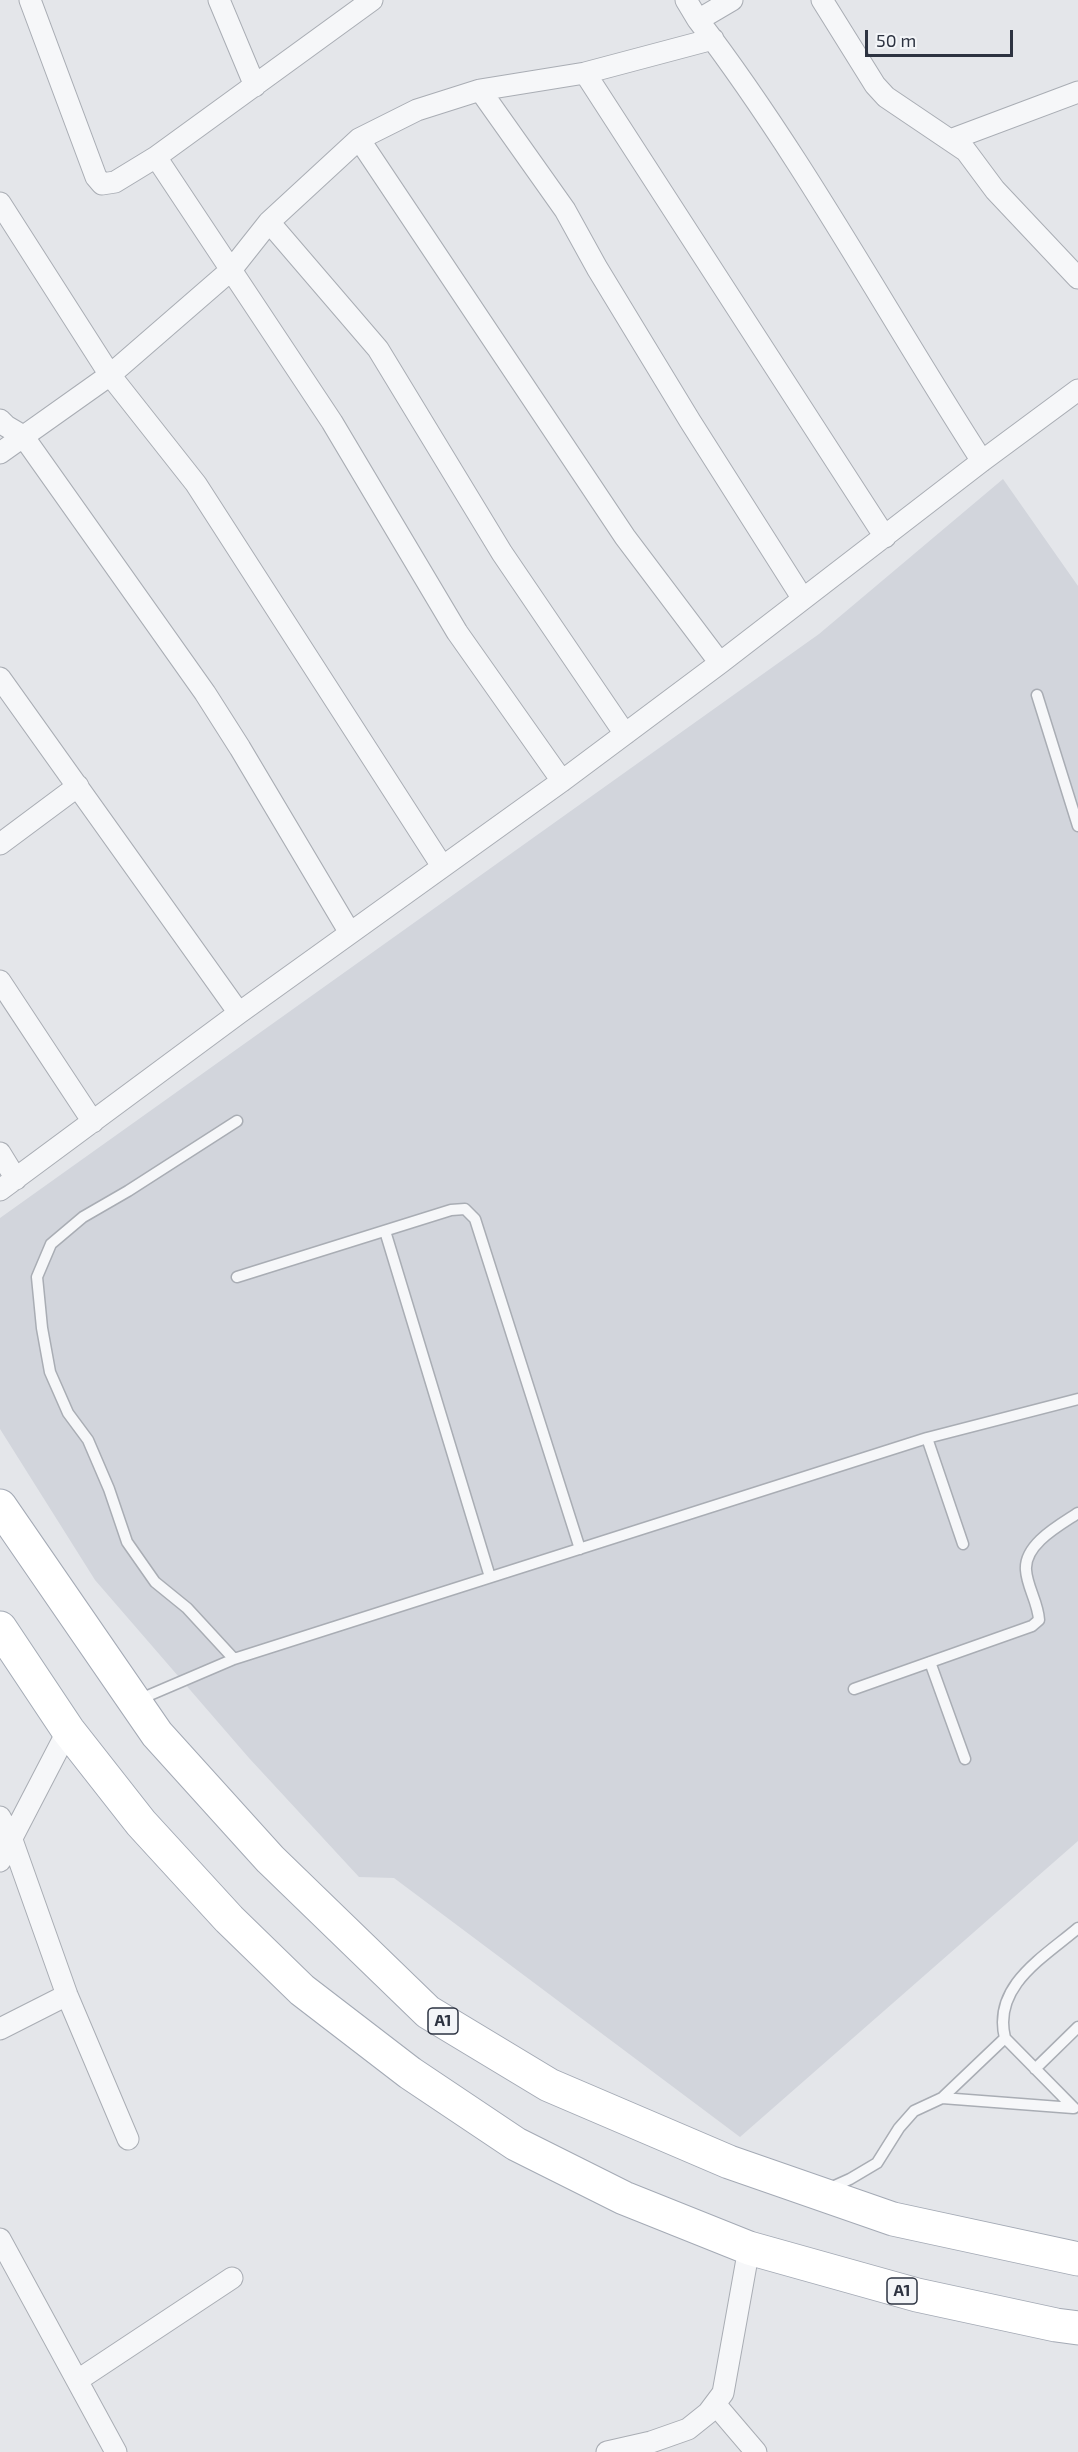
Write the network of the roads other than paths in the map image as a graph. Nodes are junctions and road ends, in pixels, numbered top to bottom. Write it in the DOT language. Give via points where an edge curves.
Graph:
graph roads {
  1 [pos="30,0"];
  2 [pos="219,0"];
  3 [pos="372,0"];
  4 [pos="686,0"];
  5 [pos="732,0"];
  6 [pos="822,0"];
  7 [pos="698,20"];
  8 [pos="713,39"];
  9 [pos="585,73"];
  10 [pos="255,86"];
  11 [pos="480,90"];
  12 [pos="1078,92"];
  13 [pos="359,139"];
  14 [pos="950,140"];
  15 [pos="156,157"];
  16 [pos="0,203"];
  17 [pos="269,222"];
  18 [pos="231,270"];
  19 [pos="1078,278"];
  20 [pos="110,375"];
  21 [pos="1078,390"];
  22 [pos="0,420"];
  23 [pos="22,436"];
  24 [pos="0,453"];
  25 [pos="982,461"];
  26 [pos="885,537"];
  27 [pos="803,599"];
  28 [pos="720,663"];
  29 [pos="0,678"];
  30 [pos="1037,695"];
  31 [pos="626,734"];
  32 [pos="562,781"];
  33 [pos="78,786"];
  34 [pos="1078,826"];
  35 [pos="0,844"];
  36 [pos="442,866"];
  37 [pos="350,933"];
  38 [pos="0,981"];
  39 [pos="239,1013"];
  40 [pos="237,1120"];
  41 [pos="93,1122"];
  42 [pos="0,1153"];
  43 [pos="8,1184"];
  44 [pos="385,1231"];
  45 [pos="237,1277"];
  46 [pos="1078,1399"];
  47 [pos="927,1438"];
  48 [pos="0,1506"];
  49 [pos="1078,1513"];
  50 [pos="963,1544"];
  51 [pos="580,1549"];
  52 [pos="490,1577"];
  53 [pos="0,1628"];
  54 [pos="234,1659"];
  55 [pos="930,1662"];
  56 [pos="854,1689"];
  57 [pos="135,1701"];
  58 [pos="68,1730"];
  59 [pos="965,1759"];
  60 [pos="0,1817"];
  61 [pos="12,1840"];
  62 [pos="0,1861"];
  63 [pos="1078,1928"];
  64 [pos="67,1995"];
  65 [pos="1078,2027"];
  66 [pos="0,2029"];
  67 [pos="1005,2038"];
  68 [pos="1035,2069"];
  69 [pos="942,2098"];
  70 [pos="1075,2109"];
  71 [pos="128,2139"];
  72 [pos="823,2195"];
  73 [pos="0,2239"];
  74 [pos="749,2248"];
  75 [pos="1078,2259"];
  76 [pos="232,2278"];
  77 [pos="1078,2328"];
  78 [pos="78,2380"];
  79 [pos="715,2404"];
  80 [pos="116,2452"];
  81 [pos="607,2452"];
  82 [pos="756,2452"];
  1 -- 15 [label="street" via="96,177 102,184 114,182"];
  2 -- 10 [label="street"];
  3 -- 10 [label="street"];
  4 -- 7 [label="street"];
  5 -- 7 [label="street"];
  6 -- 14 [label="street" via="885,97"];
  7 -- 8 [label="street"];
  8 -- 9 [label="street"];
  8 -- 25 [label="street" via="773,126"];
  9 -- 11 [label="street"];
  9 -- 26 [label="street"];
  10 -- 15 [label="street"];
  11 -- 13 [label="street" via="417,110"];
  11 -- 27 [label="street" via="565,210 683,411"];
  12 -- 14 [label="street"];
  13 -- 17 [label="street"];
  13 -- 28 [label="street" via="626,537"];
  14 -- 19 [label="street" via="966,152 995,190"];
  15 -- 18 [label="street"];
  16 -- 20 [label="street"];
  17 -- 18 [label="street"];
  17 -- 31 [label="street" via="378,349 502,552"];
  18 -- 20 [label="street"];
  18 -- 32 [label="street" via="332,422 457,632"];
  20 -- 23 [label="street"];
  20 -- 36 [label="street" via="196,484"];
  21 -- 25 [label="street"];
  22 -- 23 [label="street"];
  23 -- 24 [label="street"];
  23 -- 37 [label="street" via="205,693"];
  25 -- 26 [label="street"];
  26 -- 27 [label="street"];
  27 -- 28 [label="street"];
  28 -- 31 [label="street"];
  29 -- 33 [label="street"];
  30 -- 34 [label="lane"];
  31 -- 32 [label="street"];
  32 -- 36 [label="street"];
  33 -- 35 [label="street"];
  33 -- 39 [label="street"];
  36 -- 37 [label="street"];
  37 -- 39 [label="street"];
  38 -- 41 [label="street"];
  39 -- 41 [label="street"];
  40 -- 54 [label="lane" via="83,1217 51,1244 37,1277 50,1372 68,1413 88,1440 127,1542 155,1582 187,1608"];
  41 -- 43 [label="street"];
  42 -- 43 [label="street"];
  44 -- 45 [label="lane"];
  44 -- 51 [label="lane" via="451,1210 465,1209 475,1219"];
  44 -- 52 [label="lane"];
  46 -- 47 [label="lane"];
  47 -- 50 [label="lane"];
  47 -- 51 [label="lane"];
  48 -- 57 [label="main road, A1"];
  49 -- 55 [label="lane" via="1056,1527 1028,1557 1026,1570 1039,1620 1032,1626"];
  51 -- 52 [label="lane"];
  52 -- 54 [label="lane"];
  53 -- 58 [label="main road, A1"];
  54 -- 57 [label="lane"];
  55 -- 56 [label="lane"];
  55 -- 59 [label="lane"];
  57 -- 72 [label="main road, A1" via="157,1734 270,1859 428,2012 549,2085 729,2163"];
  58 -- 61 [label="street"];
  58 -- 74 [label="main road, A1" via="141,1823 229,1919 302,1990 410,2073 516,2144 624,2198"];
  60 -- 61 [label="street"];
  61 -- 62 [label="street"];
  61 -- 64 [label="street"];
  63 -- 67 [label="lane" via="1023,1975 1007,1995 1002,2026"];
  64 -- 66 [label="street"];
  64 -- 71 [label="street"];
  65 -- 68 [label="lane"];
  67 -- 68 [label="lane"];
  67 -- 69 [label="lane"];
  68 -- 70 [label="lane"];
  69 -- 70 [label="lane"];
  69 -- 72 [label="lane" via="914,2112 877,2163"];
  72 -- 75 [label="main road, A1" via="893,2219"];
  73 -- 78 [label="street"];
  74 -- 77 [label="main road, A1" via="917,2295"];
  74 -- 79 [label="street" via="723,2392"];
  76 -- 78 [label="street"];
  78 -- 80 [label="street"];
  79 -- 81 [label="street" via="688,2430"];
  79 -- 82 [label="street"];
}
